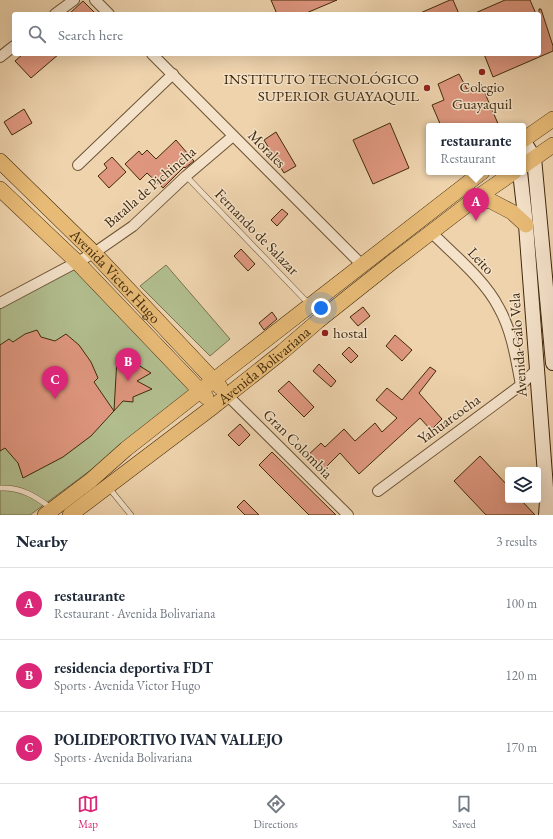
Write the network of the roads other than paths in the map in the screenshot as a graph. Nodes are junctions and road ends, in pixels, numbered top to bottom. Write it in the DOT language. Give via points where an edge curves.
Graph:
graph roads {
  1 [pos="74,0"];
  2 [pos="95,0"];
  3 [pos="58,12"];
  4 [pos="107,12"];
  5 [pos="12,48"];
  6 [pos="154,56"];
  7 [pos="0,57"];
  8 [pos="173,74"];
  9 [pos="553,119"];
  10 [pos="233,136"];
  11 [pos="526,138"];
  12 [pos="553,145"];
  13 [pos="526,151"];
  14 [pos="0,161"];
  15 [pos="529,162"];
  16 [pos="78,165"];
  17 [pos="478,175"];
  18 [pos="510,175"];
  19 [pos="520,175"];
  20 [pos="186,176"];
  21 [pos="0,189"];
  22 [pos="472,201"];
  23 [pos="526,225"];
  24 [pos="431,232"];
  25 [pos="94,253"];
  26 [pos="76,262"];
  27 [pos="362,265"];
  28 [pos="0,303"];
  29 [pos="310,305"];
  30 [pos="553,362"];
  31 [pos="536,369"];
  32 [pos="214,380"];
  33 [pos="521,385"];
  34 [pos="200,391"];
  35 [pos="227,395"];
  36 [pos="214,406"];
  37 [pos="107,486"];
  38 [pos="0,488"];
  39 [pos="378,491"];
  40 [pos="49,512"];
  41 [pos="74,514"];
  42 [pos="131,515"];
  43 [pos="348,515"];
  44 [pos="546,515"];
  1 -- 3 [label="street"];
  2 -- 4 [label="street"];
  5 -- 7 [label="street"];
  6 -- 8 [label="street, Morales"];
  8 -- 10 [label="street, Morales"];
  8 -- 16 [label="street"];
  9 -- 11 [label="main road"];
  10 -- 20 [label="street, Batalla de Pichincha"];
  10 -- 27 [label="street, Morales"];
  12 -- 15 [label="main road"];
  13 -- 15 [label="main road"];
  14 -- 25 [label="main road, Avenida Victor Hugo"];
  15 -- 30 [label="main road"];
  17 -- 27 [label="main road, Avenida Bolivariana"];
  18 -- 22 [label="main road, Avenida Bolivariana"];
  19 -- 23 [label="main road, Avenida Galo Vela"];
  20 -- 25 [label="street, Batalla de Pichincha" via="133,226"];
  20 -- 29 [label="lane, Fernando de Salazar"];
  21 -- 26 [label="main road, Avenida Victor Hugo"];
  22 -- 23 [label="main road" via="491,201 512,212"];
  22 -- 24 [label="main road, Avenida Bolivariana"];
  23 -- 31 [label="main road, Avenida Galo Vela"];
  24 -- 33 [label="street, Leito" via="480,282 499,308 511,339"];
  24 -- 35 [label="main road, Avenida Bolivariana"];
  25 -- 26 [label="street, Batalla de Pichincha"];
  25 -- 32 [label="main road, Avenida Victor Hugo"];
  26 -- 28 [label="street, Batalla de Pichincha"];
  26 -- 34 [label="main road, Avenida Victor Hugo"];
  27 -- 29 [label="main road, Avenida Bolivariana"];
  29 -- 32 [label="main road, Avenida Bolivariana"];
  31 -- 33 [label="street, Yahuarcocha"];
  31 -- 44 [label="main road, Avenida Galo Vela"];
  32 -- 34 [label="main road, Avenida Bolivariana"];
  32 -- 35 [label="main road, Avenida Victor Hugo"];
  33 -- 39 [label="street, Yahuarcocha"];
  34 -- 36 [label="main road, Avenida Victor Hugo"];
  34 -- 40 [label="main road, Avenida Bolivariana"];
  35 -- 36 [label="main road, Avenida Bolivariana"];
  35 -- 43 [label="street, Gran Colombia"];
  36 -- 37 [label="main road, Avenida Bolivariana"];
  37 -- 41 [label="main road, Avenida Bolivariana"];
  37 -- 42 [label="lane"];
  38 -- 40 [label="lane" via="21,490 34,496"];
}
